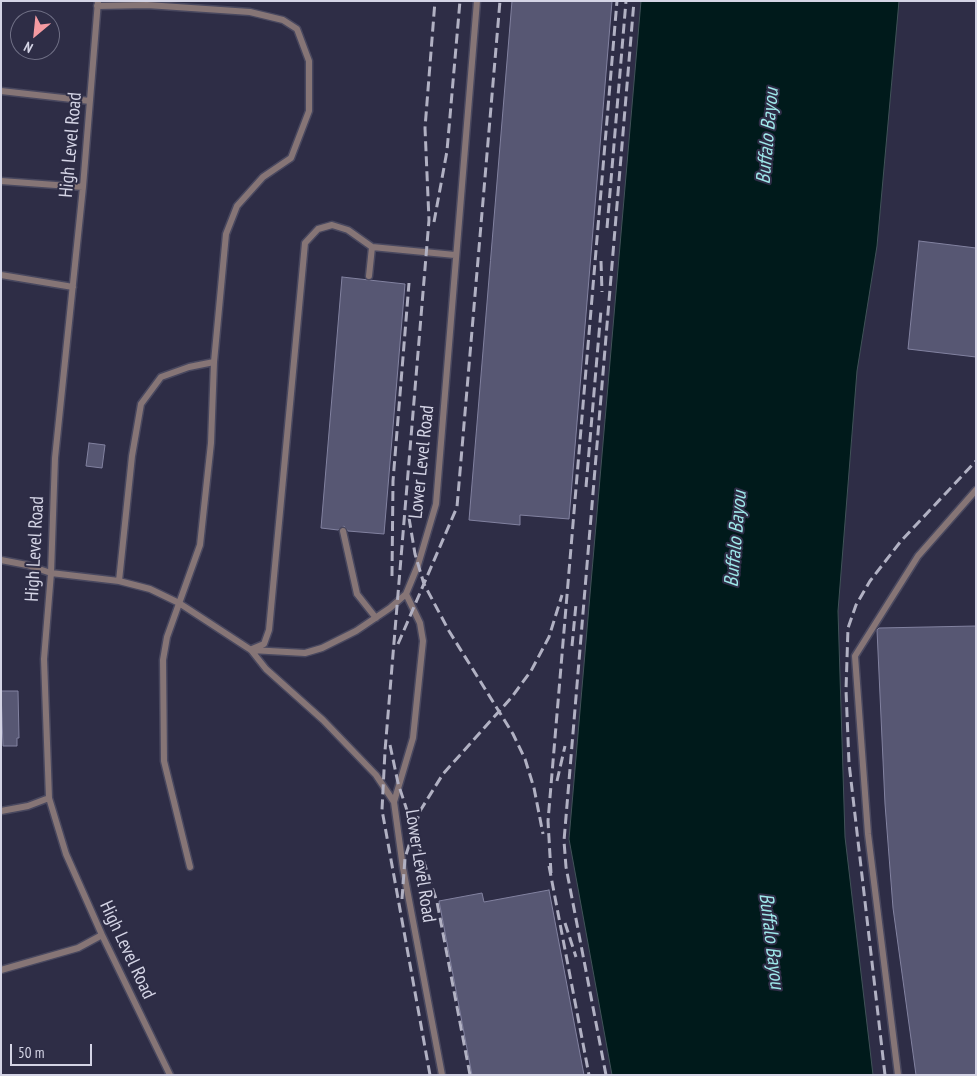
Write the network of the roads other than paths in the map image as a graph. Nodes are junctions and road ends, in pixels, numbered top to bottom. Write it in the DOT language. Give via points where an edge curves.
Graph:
graph roads {
  1 [pos="477,1"];
  2 [pos="97,4"];
  3 [pos="1,91"];
  4 [pos="90,101"];
  5 [pos="1,181"];
  6 [pos="83,187"];
  7 [pos="372,247"];
  8 [pos="455,254"];
  9 [pos="1,275"];
  10 [pos="369,276"];
  11 [pos="73,287"];
  12 [pos="214,362"];
  13 [pos="976,490"];
  14 [pos="343,531"];
  15 [pos="1,560"];
  16 [pos="51,573"];
  17 [pos="119,581"];
  18 [pos="406,594"];
  19 [pos="179,603"];
  20 [pos="376,618"];
  21 [pos="251,650"];
  22 [pos="49,798"];
  23 [pos="394,802"];
  24 [pos="1,811"];
  25 [pos="190,867"];
  26 [pos="102,934"];
  27 [pos="1,970"];
  28 [pos="170,1075"];
  29 [pos="442,1075"];
  30 [pos="898,1075"];
  1 -- 8 [label="lane, Lower Level Road"];
  2 -- 4 [label="lane, High Level Road"];
  2 -- 12 [label="lane" via="250,12 284,20 297,29 309,62 308,111 291,158 263,177 237,206 226,234"];
  3 -- 4 [label="lane"];
  4 -- 6 [label="lane, High Level Road"];
  5 -- 6 [label="lane"];
  6 -- 11 [label="lane, High Level Road"];
  7 -- 8 [label="lane"];
  7 -- 10 [label="lane"];
  7 -- 21 [label="lane" via="348,230 332,225 318,228 304,243 270,630 264,644"];
  8 -- 18 [label="lane, Lower Level Road" via="436,504 432,524"];
  9 -- 11 [label="lane"];
  11 -- 16 [label="lane, High Level Road" via="56,449"];
  12 -- 17 [label="lane" via="161,377 141,404 132,456"];
  12 -- 19 [label="lane" via="211,443 200,545"];
  13 -- 30 [label="lane" via="918,556 855,656 868,834"];
  14 -- 20 [label="lane" via="357,594"];
  15 -- 16 [label="lane"];
  16 -- 17 [label="lane"];
  16 -- 22 [label="lane, High Level Road" via="44,659"];
  17 -- 19 [label="lane" via="150,589"];
  18 -- 20 [label="lane"];
  18 -- 23 [label="lane" via="420,623 423,641 413,738"];
  19 -- 21 [label="lane"];
  19 -- 25 [label="lane" via="163,660 164,761"];
  20 -- 21 [label="lane" via="322,648 305,653"];
  21 -- 23 [label="lane, Lower Level Road" via="278,681 351,748"];
  22 -- 24 [label="lane"];
  22 -- 26 [label="lane, High Level Road" via="66,854"];
  23 -- 29 [label="lane, Lower Level Road"];
  26 -- 27 [label="lane" via="70,950"];
  26 -- 28 [label="lane, High Level Road"];
}
